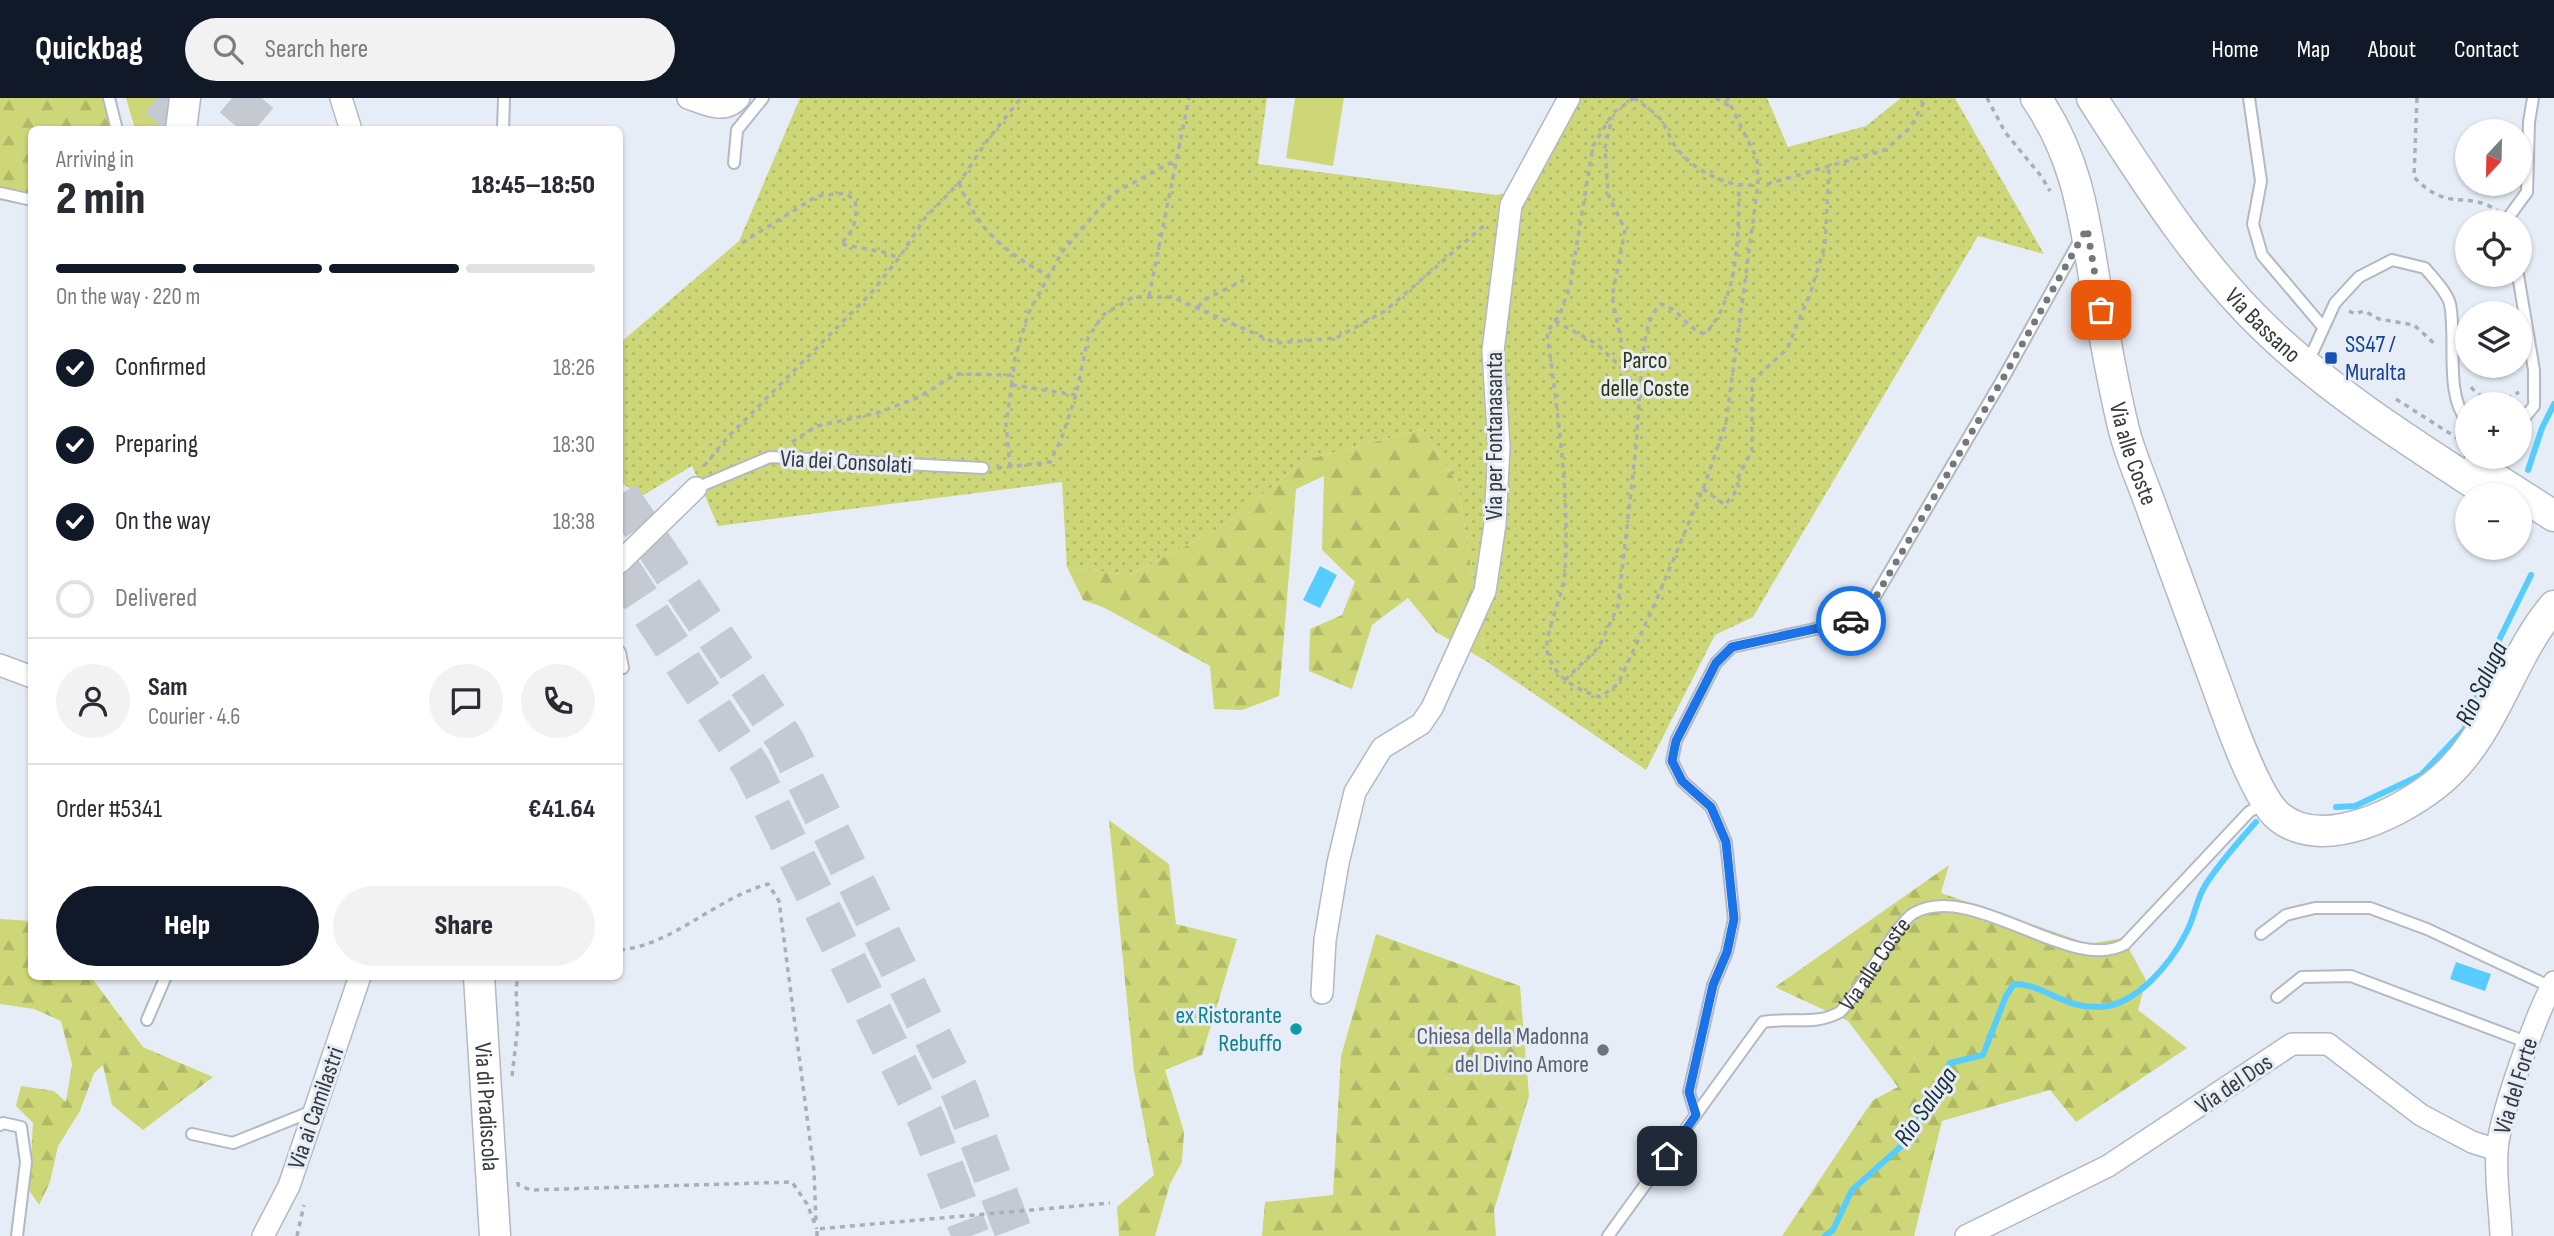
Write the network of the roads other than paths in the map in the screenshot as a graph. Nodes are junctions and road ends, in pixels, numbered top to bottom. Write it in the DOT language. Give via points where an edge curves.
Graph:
graph roads {
  1 [pos="109,98"];
  2 [pos="185,98"];
  3 [pos="341,98"];
  4 [pos="503,98"];
  5 [pos="688,98"];
  6 [pos="739,98"];
  7 [pos="763,98"];
  8 [pos="1569,98"];
  9 [pos="2036,98"];
  10 [pos="2092,98"];
  11 [pos="2249,98"];
  12 [pos="2533,98"];
  13 [pos="116,126"];
  14 [pos="182,126"];
  15 [pos="350,126"];
  16 [pos="503,126"];
  17 [pos="734,163"];
  18 [pos="0,193"];
  19 [pos="28,199"];
  20 [pos="2515,210"];
  21 [pos="2087,228"];
  22 [pos="2520,287"];
  23 [pos="2323,327"];
  24 [pos="2307,366"];
  25 [pos="2455,398"];
  26 [pos="2532,408"];
  27 [pos="2436,458"];
  28 [pos="983,468"];
  29 [pos="2474,483"];
  30 [pos="696,488"];
  31 [pos="2554,516"];
  32 [pos="2532,522"];
  33 [pos="2554,536"];
  34 [pos="623,559"];
  35 [pos="2552,610"];
  36 [pos="0,666"];
  37 [pos="28,676"];
  38 [pos="2267,802"];
  39 [pos="2261,934"];
  40 [pos="164,980"];
  41 [pos="359,980"];
  42 [pos="479,980"];
  43 [pos="2553,985"];
  44 [pos="1322,993"];
  45 [pos="2277,997"];
  46 [pos="147,1020"];
  47 [pos="2529,1043"];
  48 [pos="315,1110"];
  49 [pos="1696,1115"];
  50 [pos="0,1125"];
  51 [pos="192,1134"];
  52 [pos="2497,1150"];
  53 [pos="17,1236"];
  54 [pos="263,1236"];
  55 [pos="495,1236"];
  56 [pos="1608,1236"];
  57 [pos="1966,1236"];
  58 [pos="2501,1236"];
  1 -- 13 [label="lane"];
  2 -- 14 [label="street"];
  3 -- 15 [label="street"];
  4 -- 16 [label="lane"];
  5 -- 6 [label="street" via="718,109"];
  7 -- 17 [label="lane" via="737,130"];
  8 -- 44 [label="street, Via per Fontanasanta" via="1511,205 1493,351 1499,447 1485,591 1432,708 1421,724 1382,748 1355,792 1329,915"];
  9 -- 21 [label="street, Via alle Coste" via="2056,127 2082,198"];
  10 -- 24 [label="street, Via Bassano" via="2178,228 2223,283"];
  11 -- 23 [label="lane" via="2261,181 2253,224 2262,255"];
  12 -- 20 [label="lane" via="2527,192"];
  18 -- 19 [label="lane"];
  21 -- 38 [label="street, Via alle Coste" via="2124,433 2227,711"];
  21 -- 49 [label="lane" via="1870,607 1852,621 1732,647 1716,663 1676,741 1672,761 1682,781 1711,807 1726,842 1734,919 1713,985 1689,1092"];
  22 -- 26 [label="lane" via="2534,370"];
  23 -- 24 [label="lane"];
  23 -- 25 [label="lane" via="2335,303 2359,277 2392,260 2425,268 2449,301"];
  24 -- 27 [label="street, Via Bassano"];
  27 -- 29 [label="street, Via Bassano"];
  27 -- 31 [label="street" via="2469,463"];
  28 -- 30 [label="lane, Via dei Consolati" via="770,457"];
  30 -- 34 [label="street, Via dei Consolati"];
  32 -- 33 [label="street"];
  35 -- 38 [label="street, Via alle Coste" via="2522,650 2476,741 2441,780 2414,800 2348,829 2322,830 2286,820"];
  36 -- 37 [label="street"];
  38 -- 49 [label="lane, Via alle Coste" via="2249,812 2114,951 2089,950 1949,904 1912,914 1840,1012 1825,1020 1763,1022"];
  39 -- 43 [label="lane" via="2286,915 2315,908 2370,908"];
  40 -- 46 [label="lane"];
  41 -- 48 [label="street, Via ai Camilastri"];
  42 -- 55 [label="street, Via di Pradiscola"];
  43 -- 47 [label="street, Via del Forte"];
  45 -- 47 [label="lane" via="2302,977 2351,976"];
  47 -- 52 [label="street, Via del Forte"];
  48 -- 51 [label="lane" via="233,1143"];
  48 -- 54 [label="street, Via ai Camilastri" via="289,1186"];
  49 -- 56 [label="lane, Via alle Coste"];
  50 -- 53 [label="lane" via="21,1127 26,1162"];
  52 -- 57 [label="street, Via del Dos" via="2421,1115 2328,1044 2292,1044 2108,1166"];
  52 -- 58 [label="street, Via del Forte"];
}
